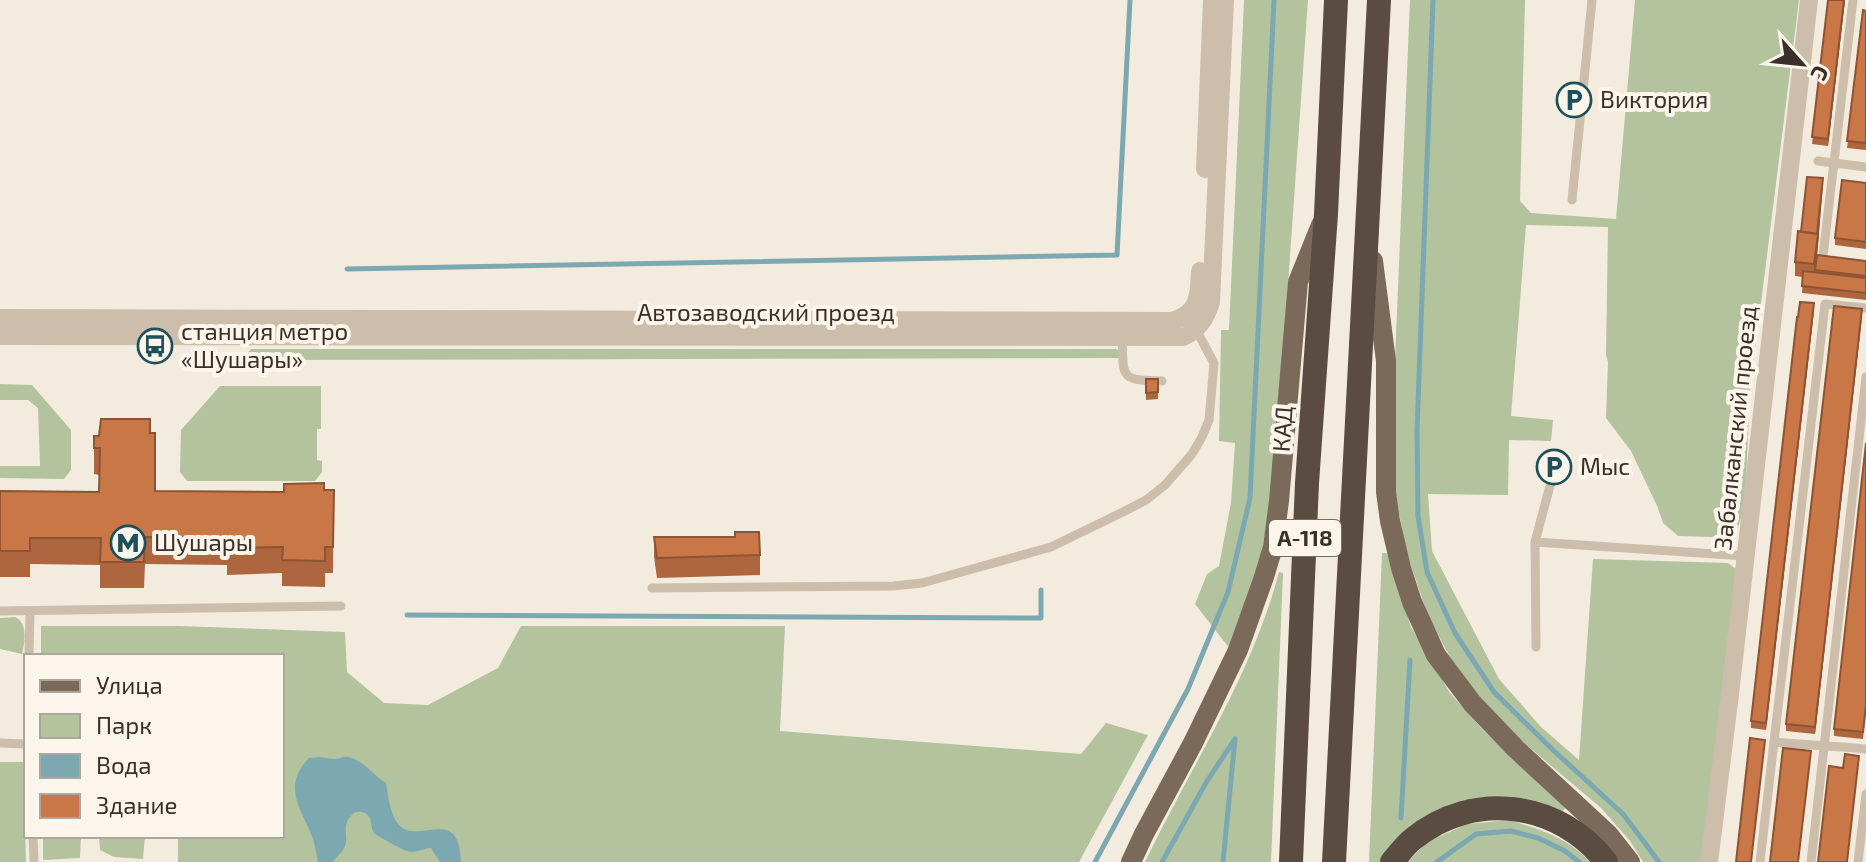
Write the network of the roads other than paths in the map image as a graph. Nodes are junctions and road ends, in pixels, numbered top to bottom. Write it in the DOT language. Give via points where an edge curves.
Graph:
graph roads {
  1 [pos="1212,0"];
  2 [pos="1225,0"];
  3 [pos="1336,0"];
  4 [pos="1379,0"];
  5 [pos="1592,0"];
  6 [pos="1809,0"];
  7 [pos="1853,0"];
  8 [pos="1818,161"];
  9 [pos="1834,163"];
  10 [pos="1866,167"];
  11 [pos="1572,200"];
  12 [pos="1326,214"];
  13 [pos="1368,221"];
  14 [pos="1837,258"];
  15 [pos="1866,308"];
  16 [pos="0,318"];
  17 [pos="1192,322"];
  18 [pos="0,336"];
  19 [pos="1122,337"];
  20 [pos="1866,377"];
  21 [pos="1162,381"];
  22 [pos="1552,478"];
  23 [pos="1535,542"];
  24 [pos="1746,556"];
  25 [pos="652,588"];
  26 [pos="341,606"];
  27 [pos="0,611"];
  28 [pos="30,611"];
  29 [pos="1536,647"];
  30 [pos="29,654"];
  31 [pos="1774,742"];
  32 [pos="0,743"];
  33 [pos="24,744"];
  34 [pos="1824,744"];
  35 [pos="1866,749"];
  36 [pos="1866,794"];
  37 [pos="33,838"];
  38 [pos="34,862"];
  39 [pos="1131,862"];
  40 [pos="1291,862"];
  41 [pos="1334,862"];
  42 [pos="1392,862"];
  43 [pos="1606,862"];
  44 [pos="1630,862"];
  45 [pos="1709,862"];
  46 [pos="1760,862"];
  47 [pos="1811,862"];
  48 [pos="1858,862"];
  1 -- 17 [label="street" via="1200,277"];
  2 -- 17 [label="street" via="1211,302 1201,324"];
  3 -- 12 [label="highway, КАД / А-118"];
  4 -- 13 [label="highway, А-118"];
  5 -- 11 [label="lane"];
  6 -- 24 [label="street, Забалканский проезд"];
  7 -- 9 [label="lane"];
  8 -- 9 [label="lane"];
  9 -- 10 [label="lane"];
  9 -- 14 [label="lane" via="1820,256"];
  12 -- 39 [label="main road" via="1298,282 1279,501 1264,577 1238,650"];
  12 -- 40 [label="highway, КАД / А-118" via="1307,483"];
  13 -- 41 [label="highway, А-118"];
  13 -- 44 [label="main road" via="1386,361 1386,492 1412,602 1436,655 1472,703 1608,834"];
  15 -- 31 [label="lane" via="1825,304"];
  16 -- 17 [label="street, Автозаводский проезд"];
  17 -- 19 [label="street, Автозаводский проезд" via="1183,337"];
  17 -- 25 [label="lane" via="1214,363 1202,437 1165,485 1113,517 1051,547 922,583"];
  18 -- 19 [label="street, Автозаводский проезд"];
  19 -- 21 [label="lane" via="1128,376"];
  20 -- 34 [label="lane"];
  22 -- 23 [label="lane"];
  23 -- 24 [label="lane"];
  23 -- 29 [label="lane"];
  24 -- 45 [label="street, Забалканский проезд"];
  26 -- 28 [label="lane"];
  27 -- 28 [label="lane"];
  28 -- 30 [label="lane"];
  31 -- 34 [label="lane"];
  31 -- 46 [label="lane"];
  32 -- 33 [label="lane"];
  34 -- 35 [label="lane"];
  34 -- 47 [label="lane"];
  36 -- 48 [label="lane"];
  37 -- 38 [label="lane"];
  42 -- 43 [label="highway" via="1412,840 1454,815 1509,807 1557,822"];
}
